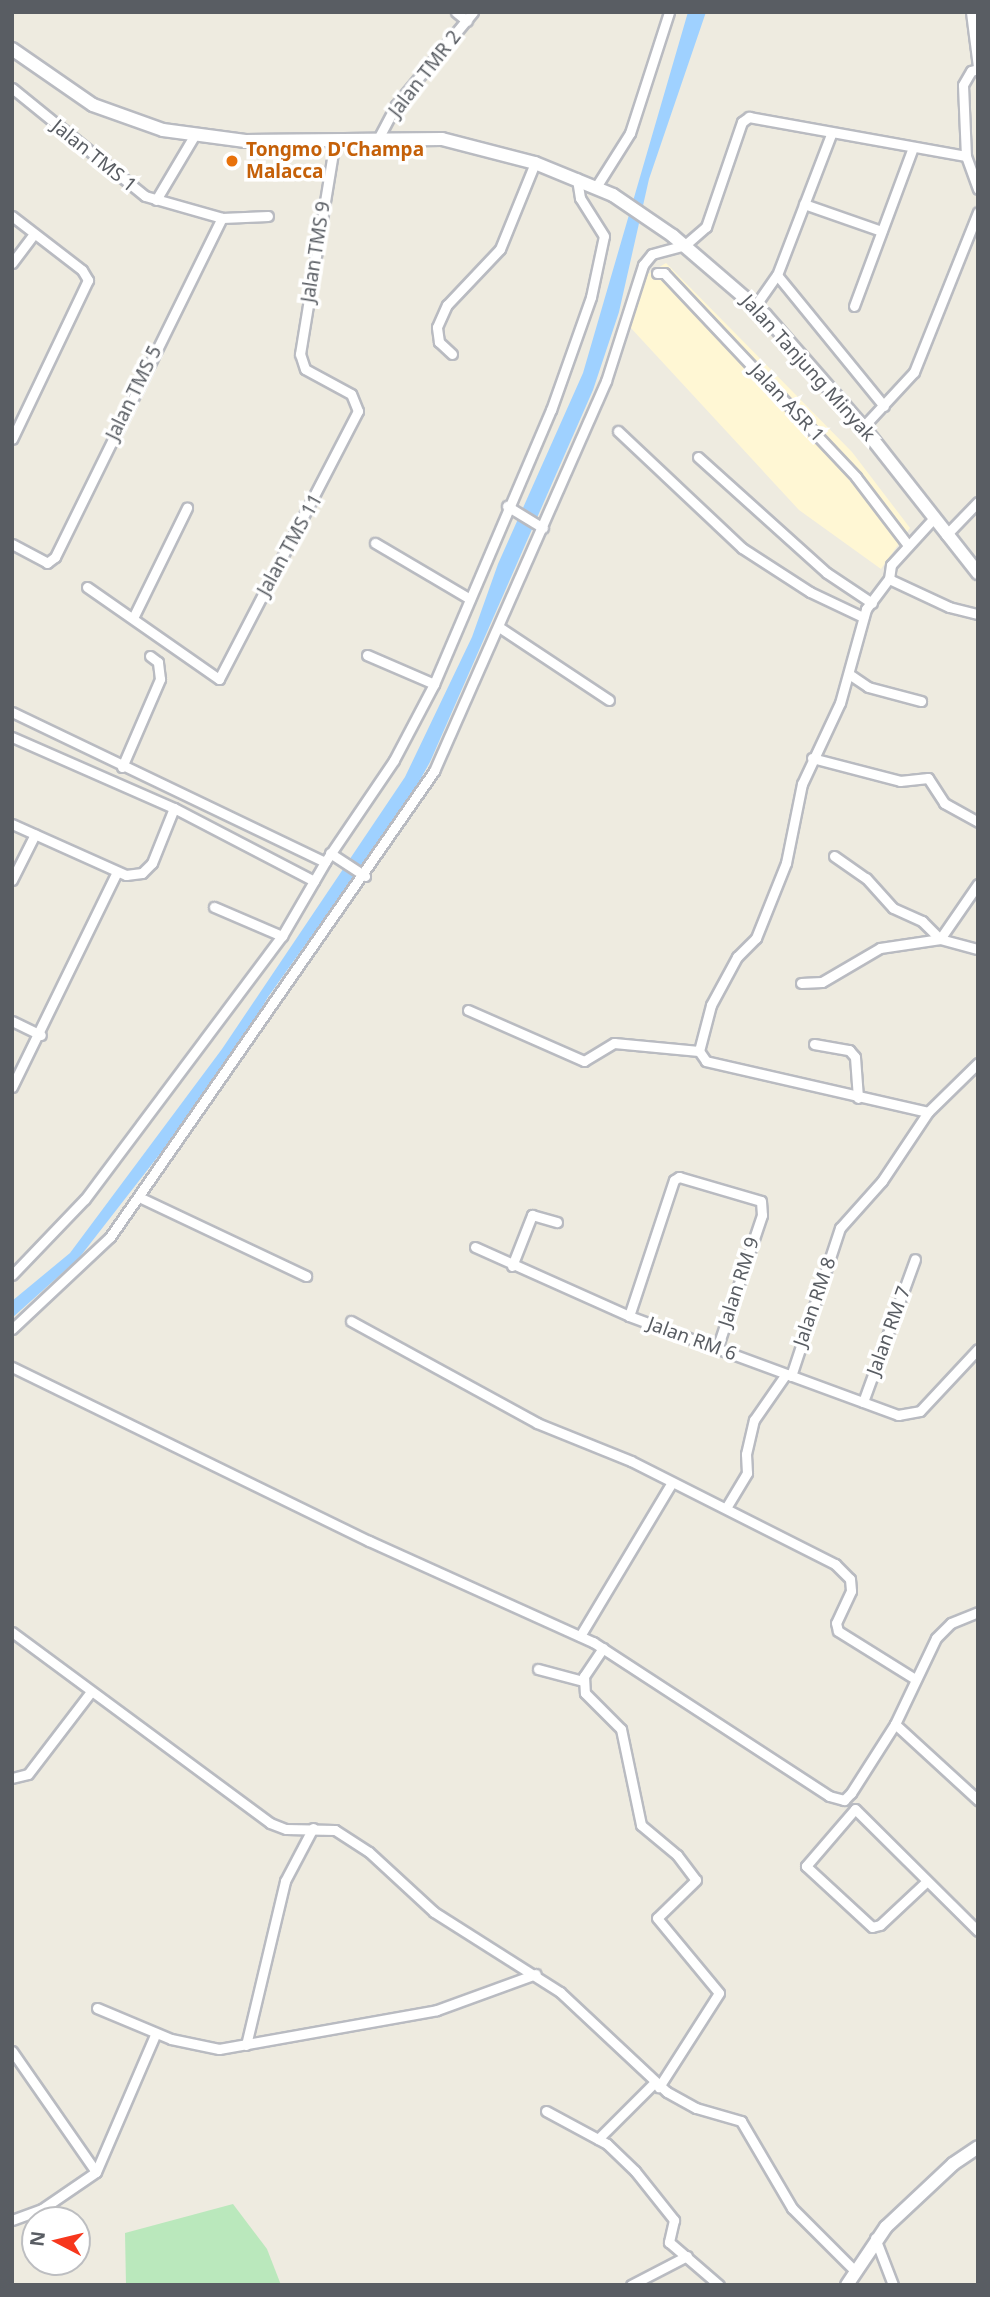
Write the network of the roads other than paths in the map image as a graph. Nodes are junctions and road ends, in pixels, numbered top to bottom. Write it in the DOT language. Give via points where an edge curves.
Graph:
graph roads {
  1 [pos="456,12"];
  2 [pos="474,12"];
  3 [pos="669,12"];
  4 [pos="971,12"];
  5 [pos="467,22"];
  6 [pos="12,49"];
  7 [pos="978,68"];
  8 [pos="12,88"];
  9 [pos="831,134"];
  10 [pos="194,136"];
  11 [pos="379,137"];
  12 [pos="335,140"];
  13 [pos="912,150"];
  14 [pos="966,156"];
  15 [pos="535,163"];
  16 [pos="577,178"];
  17 [pos="596,187"];
  18 [pos="978,189"];
  19 [pos="156,200"];
  20 [pos="804,204"];
  21 [pos="978,212"];
  22 [pos="12,216"];
  23 [pos="268,216"];
  24 [pos="222,218"];
  25 [pos="881,231"];
  26 [pos="34,234"];
  27 [pos="685,245"];
  28 [pos="12,264"];
  29 [pos="657,273"];
  30 [pos="777,275"];
  31 [pos="755,306"];
  32 [pos="854,306"];
  33 [pos="452,354"];
  34 [pos="884,406"];
  35 [pos="359,411"];
  36 [pos="863,427"];
  37 [pos="618,431"];
  38 [pos="12,439"];
  39 [pos="698,457"];
  40 [pos="978,502"];
  41 [pos="509,507"];
  42 [pos="187,508"];
  43 [pos="933,519"];
  44 [pos="540,526"];
  45 [pos="946,535"];
  46 [pos="374,543"];
  47 [pos="12,544"];
  48 [pos="907,544"];
  49 [pos="978,573"];
  50 [pos="889,579"];
  51 [pos="87,586"];
  52 [pos="470,599"];
  53 [pos="872,603"];
  54 [pos="978,614"];
  55 [pos="863,617"];
  56 [pos="133,618"];
  57 [pos="499,627"];
  58 [pos="368,654"];
  59 [pos="150,656"];
  60 [pos="849,674"];
  61 [pos="434,684"];
  62 [pos="609,700"];
  63 [pos="921,701"];
  64 [pos="12,712"];
  65 [pos="12,737"];
  66 [pos="81,748"];
  67 [pos="813,758"];
  68 [pos="75,763"];
  69 [pos="122,767"];
  70 [pos="174,808"];
  71 [pos="978,822"];
  72 [pos="12,824"];
  73 [pos="35,834"];
  74 [pos="834,856"];
  75 [pos="330,857"];
  76 [pos="117,872"];
  77 [pos="362,874"];
  78 [pos="12,880"];
  79 [pos="314,881"];
  80 [pos="978,884"];
  81 [pos="214,906"];
  82 [pos="282,936"];
  83 [pos="940,939"];
  84 [pos="978,949"];
  85 [pos="801,983"];
  86 [pos="468,1010"];
  87 [pos="12,1021"];
  88 [pos="41,1035"];
  89 [pos="814,1044"];
  90 [pos="699,1051"];
  91 [pos="978,1063"];
  92 [pos="12,1087"];
  93 [pos="858,1098"];
  94 [pos="928,1112"];
  95 [pos="139,1197"];
  96 [pos="557,1223"];
  97 [pos="475,1247"];
  98 [pos="915,1259"];
  99 [pos="512,1266"];
  100 [pos="12,1275"];
  101 [pos="306,1276"];
  102 [pos="629,1316"];
  103 [pos="351,1321"];
  104 [pos="12,1329"];
  105 [pos="717,1349"];
  106 [pos="978,1349"];
  107 [pos="12,1367"];
  108 [pos="788,1375"];
  109 [pos="863,1402"];
  110 [pos="672,1482"];
  111 [pos="726,1508"];
  112 [pos="978,1612"];
  113 [pos="12,1632"];
  114 [pos="580,1636"];
  115 [pos="603,1648"];
  116 [pos="538,1669"];
  117 [pos="915,1679"];
  118 [pos="583,1681"];
  119 [pos="90,1693"];
  120 [pos="895,1724"];
  121 [pos="12,1778"];
  122 [pos="844,1800"];
  123 [pos="978,1800"];
  124 [pos="855,1809"];
  125 [pos="313,1828"];
  126 [pos="927,1881"];
  127 [pos="978,1931"];
  128 [pos="536,1974"];
  129 [pos="97,2008"];
  130 [pos="156,2033"];
  131 [pos="246,2045"];
  132 [pos="12,2051"];
  133 [pos="656,2085"];
  134 [pos="546,2111"];
  135 [pos="598,2139"];
  136 [pos="978,2147"];
  137 [pos="96,2172"];
  138 [pos="12,2220"];
  139 [pos="875,2238"];
  140 [pos="687,2256"];
  141 [pos="855,2271"];
  142 [pos="631,2285"];
  143 [pos="719,2285"];
  144 [pos="847,2285"];
  145 [pos="893,2285"];
  1 -- 5 [label="street"];
  2 -- 5 [label="street, Jalan TMR 2"];
  3 -- 17 [label="street" via="629,133"];
  4 -- 7 [label="street"];
  5 -- 11 [label="street, Jalan TMR 2" via="396,105"];
  6 -- 10 [label="main road, Jalan Tanjung Minyak" via="108,112"];
  7 -- 14 [label="street" via="963,85"];
  8 -- 19 [label="street, Jalan TMS 1" via="140,194"];
  9 -- 13 [label="street"];
  9 -- 20 [label="street"];
  9 -- 27 [label="street" via="749,117 742,122 706,227"];
  10 -- 12 [label="main road, Jalan Tanjung Minyak"];
  10 -- 19 [label="street"];
  11 -- 12 [label="main road, Jalan Tanjung Minyak"];
  11 -- 15 [label="main road, Jalan Tanjung Minyak" via="458,141"];
  12 -- 35 [label="street, Jalan TMS 9" via="301,364 351,394"];
  13 -- 14 [label="street"];
  13 -- 25 [label="street"];
  14 -- 18 [label="street"];
  15 -- 16 [label="main road, Jalan Tanjung Minyak"];
  15 -- 33 [label="street" via="500,249 447,305 437,327 439,342"];
  16 -- 17 [label="main road, Jalan Tanjung Minyak"];
  16 -- 41 [label="street" via="580,198 604,236 591,297 551,410"];
  17 -- 27 [label="main road, Jalan Tanjung Minyak"];
  19 -- 24 [label="street, Jalan TMS 1"];
  20 -- 25 [label="street"];
  20 -- 30 [label="street"];
  21 -- 34 [label="street" via="915,372"];
  22 -- 26 [label="street"];
  23 -- 24 [label="street, Jalan TMS 1"];
  24 -- 47 [label="street, Jalan TMS 5" via="55,557 42,561"];
  25 -- 32 [label="street"];
  26 -- 28 [label="street"];
  26 -- 38 [label="street" via="82,270 88,280"];
  27 -- 31 [label="main road, Jalan Tanjung Minyak"];
  27 -- 44 [label="street" via="652,254 643,265 606,381"];
  29 -- 48 [label="street, Jalan ASR 1" via="664,274 856,477"];
  30 -- 31 [label="street"];
  30 -- 34 [label="street"];
  31 -- 36 [label="main road, Jalan Tanjung Minyak"];
  34 -- 36 [label="street"];
  35 -- 56 [label="street, Jalan TMS 11" via="219,679"];
  36 -- 43 [label="main road, Jalan Tanjung Minyak"];
  37 -- 55 [label="street" via="742,548 810,592"];
  39 -- 53 [label="street" via="827,573"];
  40 -- 45 [label="street"];
  41 -- 44 [label="street"];
  41 -- 52 [label="street"];
  42 -- 56 [label="street"];
  43 -- 45 [label="main road, Jalan Tanjung Minyak"];
  43 -- 48 [label="street"];
  44 -- 57 [label="street"];
  45 -- 49 [label="main road, Jalan Tanjung Minyak"];
  46 -- 52 [label="street"];
  48 -- 50 [label="street" via="891,565"];
  50 -- 53 [label="street"];
  50 -- 54 [label="street" via="949,607"];
  51 -- 56 [label="street"];
  52 -- 61 [label="street"];
  53 -- 55 [label="street"];
  55 -- 60 [label="street"];
  57 -- 62 [label="street"];
  57 -- 77 [label="street" via="434,771"];
  58 -- 61 [label="street"];
  59 -- 69 [label="street" via="158,662 160,679"];
  60 -- 63 [label="street" via="868,687"];
  60 -- 67 [label="street"];
  61 -- 75 [label="street" via="394,760"];
  64 -- 66 [label="street"];
  65 -- 68 [label="street"];
  66 -- 68 [label="street"];
  66 -- 69 [label="street"];
  67 -- 71 [label="street" via="900,781 928,778 944,803"];
  67 -- 90 [label="street" via="792,817 786,863 756,938 737,957 720,985"];
  68 -- 70 [label="street"];
  69 -- 75 [label="street"];
  70 -- 76 [label="street" via="152,863 142,873"];
  70 -- 79 [label="street"];
  72 -- 73 [label="street"];
  73 -- 76 [label="street"];
  73 -- 78 [label="street"];
  74 -- 83 [label="street" via="866,878 893,908 922,921"];
  75 -- 77 [label="street"];
  75 -- 79 [label="street"];
  76 -- 88 [label="street"];
  77 -- 95 [label="street"];
  79 -- 82 [label="street"];
  80 -- 83 [label="street"];
  81 -- 82 [label="street"];
  82 -- 100 [label="street" via="85,1199"];
  83 -- 84 [label="street"];
  83 -- 85 [label="street" via="867,952 822,982"];
  86 -- 90 [label="street" via="584,1061 614,1043"];
  87 -- 88 [label="street"];
  88 -- 92 [label="street"];
  89 -- 93 [label="street" via="849,1050 855,1057"];
  90 -- 93 [label="street" via="706,1062"];
  91 -- 94 [label="street"];
  93 -- 94 [label="street"];
  94 -- 108 [label="street, Jalan RM 8" via="882,1181 840,1228"];
  95 -- 101 [label="street"];
  95 -- 104 [label="street" via="89,1260"];
  96 -- 99 [label="street" via="532,1215"];
  97 -- 99 [label="street, Jalan RM 6"];
  98 -- 109 [label="street, Jalan RM 7"];
  99 -- 102 [label="street, Jalan RM 6"];
  102 -- 105 [label="street, Jalan RM 6"];
  102 -- 105 [label="street, Jalan RM 9" via="672,1183 679,1177 761,1201 762,1214"];
  103 -- 110 [label="street" via="537,1423"];
  105 -- 108 [label="street, Jalan RM 6"];
  106 -- 109 [label="street, Jalan RM 6" via="914,1414 898,1415"];
  107 -- 114 [label="street" via="369,1541"];
  108 -- 109 [label="street, Jalan RM 6"];
  108 -- 111 [label="street, Jalan RM 8" via="754,1420 747,1444 747,1473"];
  110 -- 111 [label="street"];
  110 -- 114 [label="street"];
  111 -- 117 [label="street" via="835,1564 850,1579 851,1591 836,1623 838,1631"];
  112 -- 117 [label="street" via="951,1623 936,1638"];
  113 -- 119 [label="street"];
  114 -- 115 [label="street"];
  115 -- 118 [label="street"];
  115 -- 122 [label="street" via="829,1796"];
  116 -- 118 [label="street"];
  117 -- 120 [label="street"];
  118 -- 133 [label="street" via="590,1702 621,1729 640,1825 677,1855 696,1880 657,1918 719,1993"];
  119 -- 121 [label="street" via="28,1774"];
  119 -- 125 [label="street" via="270,1823 286,1829"];
  120 -- 122 [label="street"];
  120 -- 123 [label="street"];
  122 -- 124 [label="street"];
  124 -- 126 [label="street"];
  124 -- 126 [label="street" via="808,1861 807,1870 876,1928"];
  125 -- 128 [label="street" via="324,1827 346,1836 434,1912"];
  125 -- 131 [label="street" via="285,1881"];
  126 -- 127 [label="street"];
  128 -- 131 [label="street" via="436,2010"];
  128 -- 133 [label="street"];
  129 -- 130 [label="street"];
  130 -- 131 [label="street" via="219,2049"];
  130 -- 137 [label="street"];
  132 -- 137 [label="street"];
  133 -- 135 [label="street"];
  133 -- 141 [label="street" via="696,2108 741,2121 792,2208"];
  134 -- 135 [label="street"];
  135 -- 140 [label="street" via="659,2197 675,2222 669,2242"];
  136 -- 139 [label="main road" via="933,2182"];
  137 -- 138 [label="street" via="42,2209"];
  139 -- 141 [label="main road"];
  139 -- 145 [label="street"];
  140 -- 142 [label="street"];
  140 -- 143 [label="street"];
  141 -- 144 [label="main road"];
}
